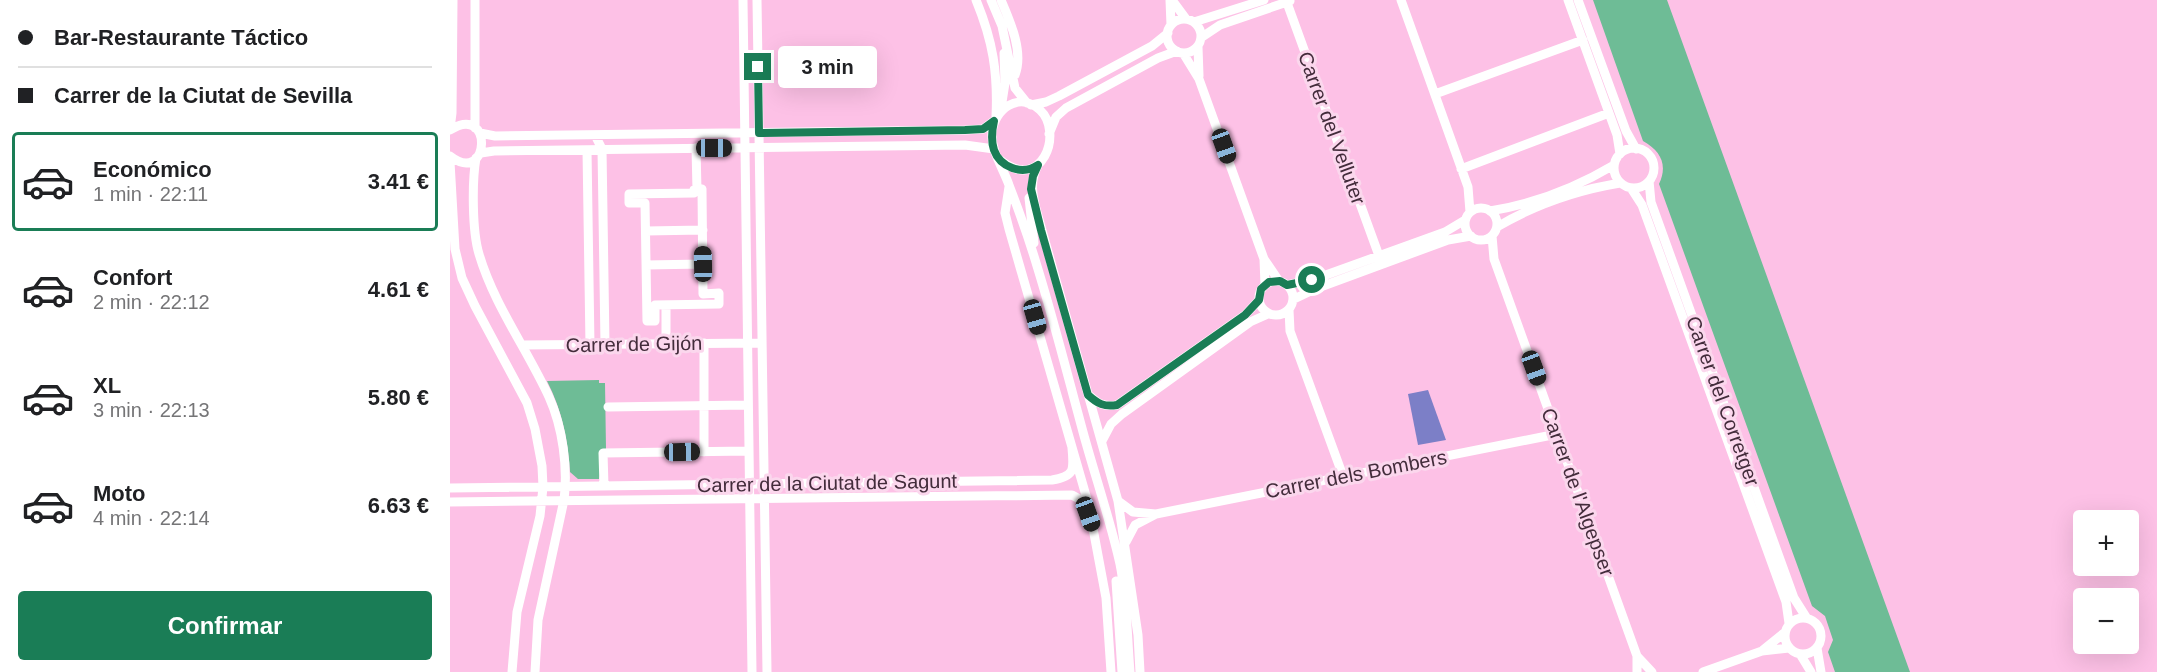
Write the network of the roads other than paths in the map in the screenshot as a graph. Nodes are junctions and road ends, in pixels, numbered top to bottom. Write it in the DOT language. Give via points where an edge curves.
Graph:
graph roads {
  1 [pos="453,0"];
  2 [pos="475,0"];
  3 [pos="743,0"];
  4 [pos="757,0"];
  5 [pos="976,0"];
  6 [pos="991,0"];
  7 [pos="1001,0"];
  8 [pos="1171,0"];
  9 [pos="1264,0"];
  10 [pos="1401,0"];
  11 [pos="1568,0"];
  12 [pos="1578,0"];
  13 [pos="1288,1"];
  14 [pos="1190,21"];
  15 [pos="1002,27"];
  16 [pos="1169,29"];
  17 [pos="1202,37"];
  18 [pos="1583,40"];
  19 [pos="1198,47"];
  20 [pos="1180,52"];
  21 [pos="1014,77"];
  22 [pos="1199,79"];
  23 [pos="1435,94"];
  24 [pos="1029,104"];
  25 [pos="1609,113"];
  26 [pos="997,116"];
  27 [pos="450,130"];
  28 [pos="478,130"];
  29 [pos="744,133"];
  30 [pos="759,133"];
  31 [pos="1049,134"];
  32 [pos="595,135"];
  33 [pos="759,147"];
  34 [pos="696,148"];
  35 [pos="745,148"];
  36 [pos="994,149"];
  37 [pos="1636,149"];
  38 [pos="587,150"];
  39 [pos="602,150"];
  40 [pos="1620,154"];
  41 [pos="450,156"];
  42 [pos="479,156"];
  43 [pos="999,159"];
  44 [pos="450,162"];
  45 [pos="1614,165"];
  46 [pos="1036,166"];
  47 [pos="1461,169"];
  48 [pos="1649,181"];
  49 [pos="1620,183"];
  50 [pos="1009,184"];
  51 [pos="1468,187"];
  52 [pos="1631,188"];
  53 [pos="698,190"];
  54 [pos="1486,209"];
  55 [pos="1468,216"];
  56 [pos="703,230"];
  57 [pos="646,231"];
  58 [pos="1494,231"];
  59 [pos="1476,238"];
  60 [pos="1264,259"];
  61 [pos="1494,259"];
  62 [pos="1380,260"];
  63 [pos="703,264"];
  64 [pos="646,265"];
  65 [pos="1037,267"];
  66 [pos="1283,283"];
  67 [pos="1265,285"];
  68 [pos="1294,299"];
  69 [pos="1259,300"];
  70 [pos="666,305"];
  71 [pos="1290,310"];
  72 [pos="1272,315"];
  73 [pos="1290,331"];
  74 [pos="704,343"];
  75 [pos="747,343"];
  76 [pos="762,343"];
  77 [pos="605,344"];
  78 [pos="666,344"];
  79 [pos="522,345"];
  80 [pos="590,345"];
  81 [pos="1088,395"];
  82 [pos="748,405"];
  83 [pos="1117,405"];
  84 [pos="704,406"];
  85 [pos="608,407"];
  86 [pos="1122,414"];
  87 [pos="1557,434"];
  88 [pos="1102,441"];
  89 [pos="1072,448"];
  90 [pos="749,451"];
  91 [pos="704,452"];
  92 [pos="1343,476"];
  93 [pos="1023,481"];
  94 [pos="749,484"];
  95 [pos="764,484"];
  96 [pos="566,486"];
  97 [pos="604,486"];
  98 [pos="543,487"];
  99 [pos="450,488"];
  100 [pos="1023,495"];
  101 [pos="749,498"];
  102 [pos="764,498"];
  103 [pos="564,500"];
  104 [pos="541,501"];
  105 [pos="1118,501"];
  106 [pos="450,502"];
  107 [pos="1156,514"];
  108 [pos="1093,528"];
  109 [pos="1112,534"];
  110 [pos="1126,542"];
  111 [pos="1806,617"];
  112 [pos="1135,618"];
  113 [pos="1789,623"];
  114 [pos="1784,633"];
  115 [pos="1789,648"];
  116 [pos="1817,648"];
  117 [pos="1762,651"];
  118 [pos="1800,654"];
  119 [pos="1637,656"];
  120 [pos="512,672"];
  121 [pos="534,672"];
  122 [pos="752,672"];
  123 [pos="766,672"];
  124 [pos="1111,672"];
  125 [pos="1122,672"];
  126 [pos="1132,672"];
  127 [pos="1140,672"];
  128 [pos="1637,672"];
  129 [pos="1652,672"];
  130 [pos="1703,672"];
  131 [pos="1811,672"];
  132 [pos="1821,672"];
  1 -- 27 [label="street"];
  2 -- 28 [label="street"];
  3 -- 29 [label="street"];
  4 -- 30 [label="street"];
  5 -- 26 [label="street" via="997,72"];
  6 -- 15 [label="street"];
  7 -- 21 [label="street" via="1018,58"];
  8 -- 14 [label="street"];
  8 -- 16 [label="street"];
  9 -- 14 [label="street"];
  10 -- 23 [label="street"];
  11 -- 18 [label="street"];
  12 -- 37 [label="street"];
  13 -- 17 [label="street" via="1220,25"];
  13 -- 62 [label="street, Carrer del Velluter"];
  14 -- 16 [label="street" via="1181,20"];
  14 -- 17 [label="street"];
  15 -- 21 [label="street"];
  15 -- 26 [label="street" via="1005,83"];
  16 -- 20 [label="street" via="1169,44"];
  16 -- 24 [label="street" via="1152,46 1046,102"];
  17 -- 19 [label="street"];
  18 -- 23 [label="street"];
  18 -- 25 [label="street"];
  19 -- 20 [label="street" via="1188,53"];
  19 -- 22 [label="street"];
  20 -- 22 [label="street"];
  20 -- 31 [label="street" via="1158,58 1066,108 1056,117"];
  21 -- 24 [label="street" via="1016,88"];
  22 -- 60 [label="street"];
  23 -- 47 [label="street"];
  24 -- 26 [label="street" via="1009,105"];
  24 -- 31 [label="street" via="1041,111"];
  25 -- 40 [label="street"];
  25 -- 47 [label="street"];
  26 -- 30 [label="street" via="983,129"];
  26 -- 36 [label="street"];
  27 -- 28 [label="street" via="467,124"];
  28 -- 32 [label="street" via="495,136"];
  28 -- 42 [label="street" via="483,143"];
  29 -- 30 [label="street"];
  29 -- 32 [label="street"];
  29 -- 35 [label="street"];
  30 -- 33 [label="street"];
  31 -- 46 [label="street" via="1048,150"];
  32 -- 38 [label="street"];
  32 -- 39 [label="street"];
  33 -- 35 [label="street"];
  33 -- 36 [label="street" via="964,145"];
  33 -- 76 [label="street"];
  34 -- 35 [label="street"];
  34 -- 39 [label="street"];
  34 -- 53 [label="street"];
  35 -- 75 [label="street"];
  36 -- 43 [label="street"];
  37 -- 40 [label="street"];
  37 -- 48 [label="street" via="1646,152 1652,161"];
  38 -- 39 [label="street"];
  38 -- 42 [label="street" via="494,151"];
  38 -- 80 [label="street"];
  39 -- 77 [label="street"];
  40 -- 45 [label="street"];
  41 -- 42 [label="street" via="467,163"];
  42 -- 79 [label="street" via="474,173 478,251 494,293"];
  43 -- 46 [label="street" via="1022,171"];
  43 -- 50 [label="street"];
  44 -- 98 [label="street" via="455,249 462,278 527,403"];
  45 -- 49 [label="street"];
  45 -- 54 [label="street" via="1591,179 1515,207"];
  46 -- 65 [label="street" via="1028,182"];
  46 -- 81 [label="street" via="1031,189"];
  47 -- 51 [label="street"];
  48 -- 52 [label="street"];
  48 -- 111 [label="street, Carrer del Corretger" via="1651,202 1794,598"];
  49 -- 52 [label="street"];
  49 -- 58 [label="street" via="1594,187 1518,215"];
  50 -- 65 [label="street"];
  50 -- 89 [label="street" via="1005,213"];
  51 -- 54 [label="street"];
  51 -- 55 [label="street"];
  52 -- 113 [label="street, Carrer del Corretger" via="1646,216 1786,602"];
  53 -- 56 [label="street" via="702,189"];
  53 -- 57 [label="street" via="629,194 629,203 645,203"];
  54 -- 55 [label="street"];
  54 -- 58 [label="street" via="1496,218"];
  55 -- 59 [label="street" via="1466,229"];
  55 -- 62 [label="street" via="1445,232"];
  56 -- 57 [label="street"];
  56 -- 63 [label="street"];
  57 -- 64 [label="street"];
  58 -- 59 [label="street"];
  58 -- 61 [label="street"];
  59 -- 61 [label="street"];
  59 -- 62 [label="street" via="1448,240"];
  60 -- 66 [label="street"];
  60 -- 67 [label="street"];
  61 -- 87 [label="street, Carrer de l'Algepser"];
  62 -- 66 [label="street" via="1312,280"];
  62 -- 68 [label="street"];
  63 -- 64 [label="street"];
  63 -- 70 [label="street" via="704,294 719,293 719,304"];
  64 -- 70 [label="street" via="647,321 655,321 655,305"];
  65 -- 109 [label="street"];
  66 -- 67 [label="street"];
  66 -- 68 [label="street" via="1291,289"];
  67 -- 69 [label="street"];
  68 -- 71 [label="street"];
  69 -- 72 [label="street" via="1260,306"];
  69 -- 83 [label="street" via="1245,315"];
  70 -- 78 [label="street"];
  71 -- 72 [label="street"];
  71 -- 73 [label="street"];
  72 -- 73 [label="street"];
  72 -- 86 [label="street" via="1250,322"];
  73 -- 92 [label="street"];
  74 -- 75 [label="street, Carrer de Gijón"];
  74 -- 78 [label="street, Carrer de Gijón"];
  74 -- 84 [label="street"];
  75 -- 76 [label="street, Carrer de Gijón"];
  75 -- 82 [label="street"];
  76 -- 95 [label="street"];
  77 -- 78 [label="street, Carrer de Gijón"];
  77 -- 80 [label="street, Carrer de Gijón"];
  79 -- 80 [label="street, Carrer de Gijón"];
  79 -- 96 [label="street" via="550,399 561,434"];
  81 -- 83 [label="street" via="1099,404"];
  81 -- 88 [label="street"];
  82 -- 84 [label="street"];
  82 -- 90 [label="street"];
  83 -- 86 [label="street"];
  84 -- 85 [label="street"];
  84 -- 91 [label="street"];
  86 -- 88 [label="street"];
  87 -- 92 [label="street, Carrer dels Bombers"];
  87 -- 119 [label="street, Carrer de l'Algepser"];
  88 -- 105 [label="street"];
  89 -- 93 [label="street, Carrer de la Ciutat de Sagunt" via="1070,474 1052,480"];
  89 -- 108 [label="street"];
  90 -- 91 [label="street"];
  90 -- 94 [label="street"];
  91 -- 97 [label="street" via="603,453"];
  92 -- 107 [label="street, Carrer dels Bombers"];
  93 -- 95 [label="street, Carrer de la Ciutat de Sagunt"];
  93 -- 100 [label="street"];
  94 -- 95 [label="street, Carrer de la Ciutat de Sagunt"];
  94 -- 97 [label="street, Carrer de la Ciutat de Sagunt"];
  94 -- 101 [label="street"];
  95 -- 102 [label="street"];
  96 -- 97 [label="street, Carrer de la Ciutat de Sagunt"];
  96 -- 98 [label="street, Carrer de la Ciutat de Sagunt"];
  96 -- 103 [label="street"];
  98 -- 99 [label="street, Carrer de la Ciutat de Sagunt"];
  98 -- 104 [label="street"];
  100 -- 102 [label="street, Carrer de la Ciutat de Sagunt"];
  100 -- 108 [label="street, Carrer de la Ciutat de Sagunt" via="1078,496"];
  101 -- 102 [label="street, Carrer de la Ciutat de Sagunt"];
  101 -- 103 [label="street, Carrer de la Ciutat de Sagunt"];
  101 -- 122 [label="street"];
  102 -- 123 [label="street"];
  103 -- 104 [label="street, Carrer de la Ciutat de Sagunt"];
  103 -- 121 [label="street" via="538,620"];
  104 -- 106 [label="street, Carrer de la Ciutat de Sagunt"];
  104 -- 120 [label="street" via="517,612"];
  105 -- 107 [label="street, Carrer dels Bombers" via="1132,513"];
  105 -- 110 [label="street"];
  107 -- 110 [label="street, Carrer dels Bombers" via="1135,525"];
  108 -- 124 [label="street" via="1106,598"];
  109 -- 125 [label="street"];
  109 -- 126 [label="street" via="1120,565"];
  110 -- 112 [label="street"];
  111 -- 113 [label="street"];
  111 -- 116 [label="street" via="1816,623 1821,633"];
  112 -- 126 [label="street"];
  112 -- 127 [label="street"];
  113 -- 114 [label="street"];
  114 -- 115 [label="street"];
  114 -- 117 [label="street"];
  115 -- 117 [label="street"];
  115 -- 118 [label="street"];
  116 -- 118 [label="street"];
  116 -- 132 [label="street"];
  117 -- 130 [label="street"];
  118 -- 131 [label="street"];
  119 -- 128 [label="street"];
  119 -- 129 [label="street"];
}
